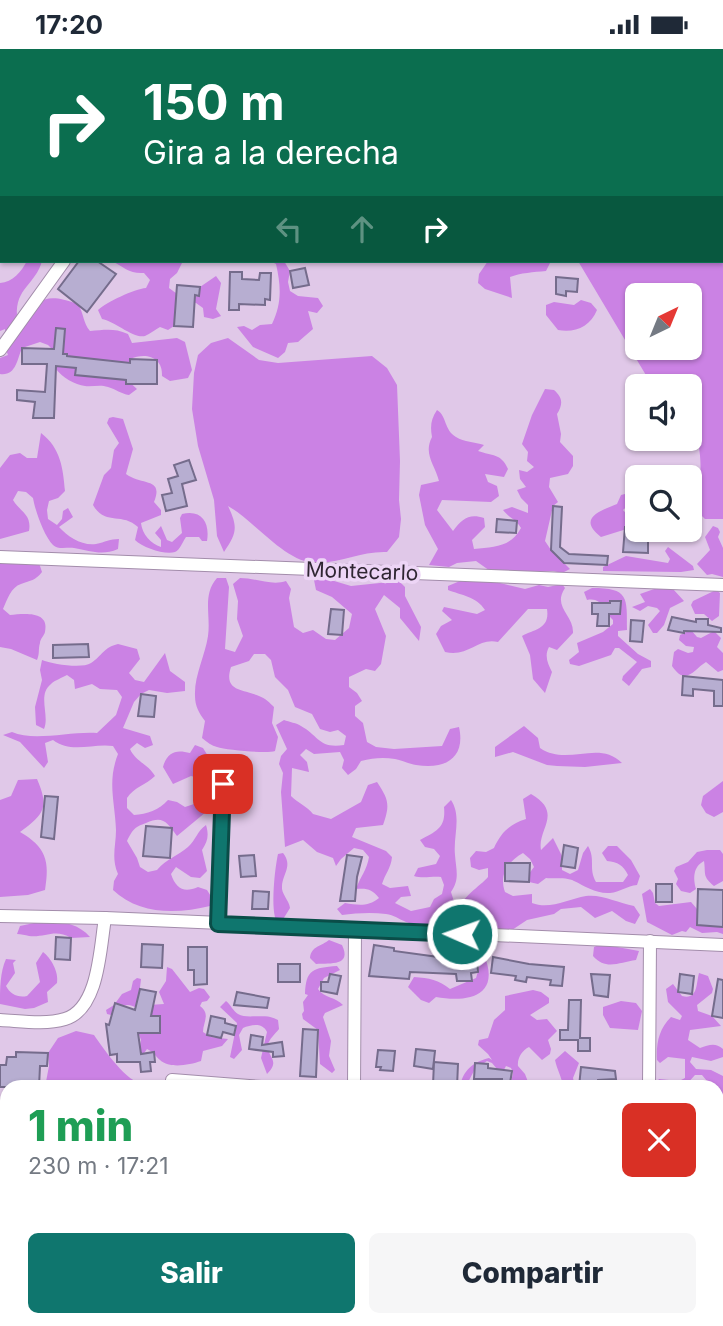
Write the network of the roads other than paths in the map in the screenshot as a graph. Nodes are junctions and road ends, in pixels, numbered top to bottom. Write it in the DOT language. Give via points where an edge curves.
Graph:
graph roads {
  1 [pos="63,263"];
  2 [pos="0,350"];
  3 [pos="0,557"];
  4 [pos="723,585"];
  5 [pos="223,784"];
  6 [pos="0,916"];
  7 [pos="105,918"];
  8 [pos="218,924"];
  9 [pos="355,930"];
  10 [pos="650,941"];
  11 [pos="723,945"];
  12 [pos="0,1020"];
  13 [pos="354,1080"];
  14 [pos="649,1080"];
  1 -- 2 [label="street"];
  3 -- 4 [label="street, Montecarlo"];
  5 -- 8 [label="street"];
  6 -- 7 [label="street"];
  7 -- 8 [label="street"];
  7 -- 12 [label="street" via="93,990 85,1006 66,1019"];
  8 -- 9 [label="street"];
  9 -- 10 [label="street"];
  9 -- 13 [label="street"];
  10 -- 11 [label="street"];
  10 -- 14 [label="street"];
}
